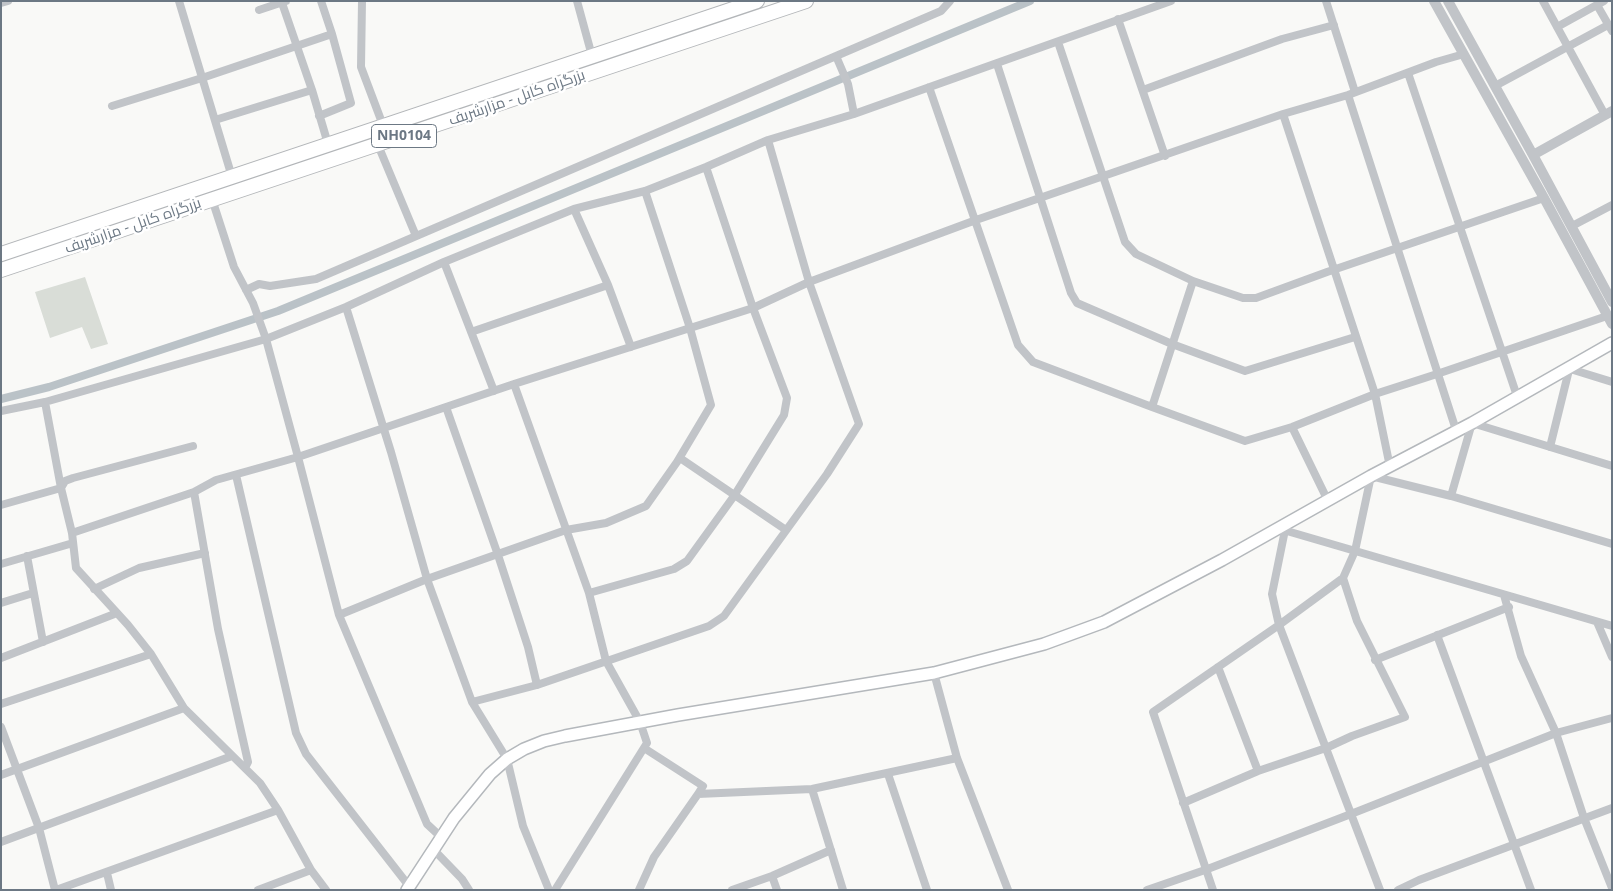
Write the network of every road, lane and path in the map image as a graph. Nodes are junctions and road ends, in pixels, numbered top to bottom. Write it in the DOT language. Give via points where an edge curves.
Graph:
graph roads {
  1 [pos="8,1"];
  2 [pos="179,1"];
  3 [pos="321,1"];
  4 [pos="362,1"];
  5 [pos="576,1"];
  6 [pos="757,1"];
  7 [pos="806,1"];
  8 [pos="950,1"];
  9 [pos="1171,1"];
  10 [pos="1326,1"];
  11 [pos="1434,1"];
  12 [pos="1448,1"];
  13 [pos="1543,1"];
  14 [pos="284,2"];
  15 [pos="1,3"];
  16 [pos="1601,3"];
  17 [pos="733,5"];
  18 [pos="259,10"];
  19 [pos="1118,20"];
  20 [pos="1334,25"];
  21 [pos="1557,27"];
  22 [pos="1610,28"];
  23 [pos="332,34"];
  24 [pos="1058,42"];
  25 [pos="296,45"];
  26 [pos="1568,46"];
  27 [pos="1464,54"];
  28 [pos="592,56"];
  29 [pos="836,56"];
  30 [pos="997,64"];
  31 [pos="1408,72"];
  32 [pos="202,78"];
  33 [pos="1495,86"];
  34 [pos="929,87"];
  35 [pos="312,90"];
  36 [pos="1143,90"];
  37 [pos="1351,93"];
  38 [pos="112,106"];
  39 [pos="1609,113"];
  40 [pos="854,114"];
  41 [pos="1283,114"];
  42 [pos="319,116"];
  43 [pos="215,120"];
  44 [pos="383,127"];
  45 [pos="768,140"];
  46 [pos="383,143"];
  47 [pos="328,144"];
  48 [pos="1534,155"];
  49 [pos="1165,156"];
  50 [pos="706,168"];
  51 [pos="232,177"];
  52 [pos="1103,177"];
  53 [pos="645,191"];
  54 [pos="1544,198"];
  55 [pos="212,199"];
  56 [pos="1040,199"];
  57 [pos="1612,205"];
  58 [pos="574,209"];
  59 [pos="976,220"];
  60 [pos="1458,226"];
  61 [pos="1572,226"];
  62 [pos="416,236"];
  63 [pos="1398,248"];
  64 [pos="1,254"];
  65 [pos="444,262"];
  66 [pos="1,270"];
  67 [pos="1334,270"];
  68 [pos="1193,281"];
  69 [pos="809,282"];
  70 [pos="608,285"];
  71 [pos="246,290"];
  72 [pos="1612,302"];
  73 [pos="346,306"];
  74 [pos="753,308"];
  75 [pos="1610,320"];
  76 [pos="690,328"];
  77 [pos="471,332"];
  78 [pos="1355,337"];
  79 [pos="266,339"];
  80 [pos="1612,343"];
  81 [pos="1172,344"];
  82 [pos="631,347"];
  83 [pos="1503,352"];
  84 [pos="1568,369"];
  85 [pos="1437,374"];
  86 [pos="1612,382"];
  87 [pos="514,384"];
  88 [pos="494,391"];
  89 [pos="1375,394"];
  90 [pos="1517,396"];
  91 [pos="45,402"];
  92 [pos="446,407"];
  93 [pos="1152,407"];
  94 [pos="1,411"];
  95 [pos="1472,423"];
  96 [pos="1292,427"];
  97 [pos="382,428"];
  98 [pos="1456,430"];
  99 [pos="194,446"];
  100 [pos="1550,447"];
  101 [pos="298,457"];
  102 [pos="680,458"];
  103 [pos="1612,466"];
  104 [pos="1390,467"];
  105 [pos="236,475"];
  106 [pos="1371,476"];
  107 [pos="61,488"];
  108 [pos="194,492"];
  109 [pos="734,496"];
  110 [pos="1451,496"];
  111 [pos="1328,501"];
  112 [pos="1,505"];
  113 [pos="1282,529"];
  114 [pos="566,530"];
  115 [pos="786,530"];
  116 [pos="72,533"];
  117 [pos="73,543"];
  118 [pos="1612,544"];
  119 [pos="1355,551"];
  120 [pos="205,553"];
  121 [pos="498,555"];
  122 [pos="27,556"];
  123 [pos="1,564"];
  124 [pos="1343,578"];
  125 [pos="427,579"];
  126 [pos="94,589"];
  127 [pos="33,593"];
  128 [pos="589,593"];
  129 [pos="1504,595"];
  130 [pos="1,603"];
  131 [pos="1509,608"];
  132 [pos="117,613"];
  133 [pos="339,615"];
  134 [pos="1597,622"];
  135 [pos="1279,625"];
  136 [pos="1612,626"];
  137 [pos="1437,635"];
  138 [pos="43,642"];
  139 [pos="151,654"];
  140 [pos="1612,657"];
  141 [pos="1,658"];
  142 [pos="1375,660"];
  143 [pos="606,661"];
  144 [pos="1218,667"];
  145 [pos="934,673"];
  146 [pos="537,685"];
  147 [pos="472,702"];
  148 [pos="1,704"];
  149 [pos="184,708"];
  150 [pos="1612,718"];
  151 [pos="640,722"];
  152 [pos="1,727"];
  153 [pos="1556,733"];
  154 [pos="644,748"];
  155 [pos="1326,748"];
  156 [pos="232,756"];
  157 [pos="957,758"];
  158 [pos="507,759"];
  159 [pos="1483,762"];
  160 [pos="245,768"];
  161 [pos="17,770"];
  162 [pos="1258,771"];
  163 [pos="888,774"];
  164 [pos="1,775"];
  165 [pos="812,789"];
  166 [pos="698,794"];
  167 [pos="1183,802"];
  168 [pos="1612,808"];
  169 [pos="278,810"];
  170 [pos="1351,814"];
  171 [pos="1584,818"];
  172 [pos="39,828"];
  173 [pos="441,837"];
  174 [pos="1,842"];
  175 [pos="1515,845"];
  176 [pos="433,849"];
  177 [pos="831,850"];
  178 [pos="311,870"];
  179 [pos="1205,870"];
  180 [pos="106,873"];
  181 [pos="772,876"];
  182 [pos="408,888"];
  183 [pos="1612,888"];
  184 [pos="55,890"];
  185 [pos="111,890"];
  186 [pos="258,890"];
  187 [pos="326,890"];
  188 [pos="469,890"];
  189 [pos="549,890"];
  190 [pos="555,890"];
  191 [pos="639,890"];
  192 [pos="732,890"];
  193 [pos="777,890"];
  194 [pos="843,890"];
  195 [pos="927,890"];
  196 [pos="1008,890"];
  197 [pos="1147,890"];
  198 [pos="1212,890"];
  199 [pos="1380,890"];
  200 [pos="1398,890"];
  201 [pos="1531,890"];
  1 -- 15 [label="street"];
  2 -- 32 [label="street"];
  3 -- 23 [label="street"];
  4 -- 44 [label="street" via="361,67"];
  5 -- 28 [label="street"];
  6 -- 17 [label="highway, بزرگراه کابل - مزارشریف / NH0104"];
  7 -- 46 [label="highway, بزرگراه کابل - مزارشریف / NH0104"];
  8 -- 29 [label="street" via="940,11"];
  9 -- 19 [label="street"];
  10 -- 20 [label="street"];
  11 -- 27 [label="street"];
  12 -- 33 [label="street"];
  13 -- 21 [label="street"];
  14 -- 18 [label="street"];
  14 -- 25 [label="street"];
  16 -- 21 [label="street"];
  16 -- 22 [label="street"];
  17 -- 28 [label="highway, بزرگراه کابل - مزارشریف / NH0104"];
  19 -- 24 [label="street"];
  19 -- 36 [label="street"];
  20 -- 36 [label="street" via="1282,39"];
  20 -- 37 [label="street"];
  21 -- 26 [label="street"];
  22 -- 26 [label="street"];
  23 -- 25 [label="street"];
  23 -- 42 [label="street" via="351,103"];
  24 -- 30 [label="street"];
  24 -- 52 [label="street"];
  25 -- 32 [label="street"];
  25 -- 35 [label="street"];
  26 -- 33 [label="street"];
  26 -- 39 [label="street"];
  27 -- 31 [label="street"];
  27 -- 54 [label="street"];
  28 -- 44 [label="highway, بزرگراه کابل - مزارشریف / NH0104"];
  29 -- 40 [label="street" via="848,84"];
  29 -- 62 [label="street"];
  30 -- 34 [label="street"];
  30 -- 56 [label="street"];
  31 -- 37 [label="street"];
  31 -- 60 [label="street"];
  32 -- 38 [label="street"];
  32 -- 43 [label="street"];
  33 -- 48 [label="street"];
  34 -- 40 [label="street"];
  34 -- 59 [label="street"];
  35 -- 42 [label="street"];
  35 -- 43 [label="street"];
  36 -- 49 [label="street"];
  37 -- 41 [label="street"];
  37 -- 63 [label="street"];
  39 -- 48 [label="street"];
  40 -- 45 [label="street"];
  41 -- 49 [label="street"];
  41 -- 67 [label="street"];
  42 -- 47 [label="street"];
  43 -- 51 [label="street"];
  44 -- 46 [label="street"];
  44 -- 47 [label="highway, بزرگراه کابل - مزارشریف / NH0104"];
  45 -- 50 [label="street"];
  45 -- 69 [label="street"];
  46 -- 55 [label="highway, بزرگراه کابل - مزارشریف / NH0104"];
  46 -- 62 [label="street"];
  47 -- 51 [label="highway, بزرگراه کابل - مزارشریف / NH0104"];
  48 -- 61 [label="street"];
  49 -- 52 [label="street"];
  50 -- 53 [label="street"];
  50 -- 74 [label="street"];
  51 -- 64 [label="highway, بزرگراه کابل - مزارشریف / NH0104"];
  52 -- 56 [label="street"];
  52 -- 68 [label="street" via="1125,242 1136,254"];
  53 -- 58 [label="street"];
  53 -- 76 [label="street"];
  54 -- 60 [label="street"];
  54 -- 75 [label="street"];
  55 -- 66 [label="highway, بزرگراه کابل - مزارشریف / NH0104"];
  55 -- 71 [label="street" via="234,267"];
  56 -- 59 [label="street"];
  56 -- 81 [label="street" via="1077,303"];
  57 -- 61 [label="street"];
  58 -- 65 [label="street"];
  58 -- 70 [label="street"];
  59 -- 69 [label="street"];
  59 -- 93 [label="street" via="1018,346 1032,362"];
  60 -- 63 [label="street"];
  60 -- 83 [label="street"];
  61 -- 72 [label="street"];
  62 -- 71 [label="street" via="316,279 270,286 259,284"];
  63 -- 67 [label="street"];
  63 -- 85 [label="street"];
  65 -- 73 [label="street"];
  65 -- 77 [label="street"];
  67 -- 68 [label="street" via="1256,298 1243,298"];
  67 -- 78 [label="street"];
  68 -- 81 [label="street"];
  69 -- 74 [label="street"];
  69 -- 115 [label="street" via="860,424"];
  70 -- 77 [label="street"];
  70 -- 82 [label="street"];
  71 -- 79 [label="street"];
  73 -- 79 [label="street"];
  73 -- 97 [label="street"];
  74 -- 76 [label="street"];
  74 -- 109 [label="street" via="787,398 784,415"];
  75 -- 83 [label="street"];
  76 -- 82 [label="street"];
  76 -- 102 [label="street" via="711,405"];
  77 -- 88 [label="street"];
  78 -- 81 [label="street" via="1244,371"];
  78 -- 89 [label="street"];
  79 -- 91 [label="street"];
  79 -- 101 [label="street"];
  80 -- 84 [label="main road"];
  81 -- 93 [label="street"];
  82 -- 87 [label="street"];
  83 -- 85 [label="street"];
  83 -- 90 [label="street"];
  84 -- 86 [label="street"];
  84 -- 90 [label="main road"];
  84 -- 100 [label="street"];
  85 -- 89 [label="street"];
  85 -- 98 [label="street"];
  87 -- 88 [label="street"];
  87 -- 114 [label="street"];
  88 -- 92 [label="street"];
  89 -- 96 [label="street"];
  89 -- 104 [label="street"];
  90 -- 95 [label="main road"];
  91 -- 94 [label="street"];
  91 -- 107 [label="street"];
  92 -- 97 [label="street"];
  92 -- 121 [label="street"];
  93 -- 96 [label="street" via="1245,441"];
  95 -- 98 [label="main road"];
  95 -- 100 [label="street"];
  95 -- 110 [label="street"];
  96 -- 111 [label="street"];
  97 -- 101 [label="street"];
  97 -- 125 [label="street"];
  98 -- 104 [label="main road"];
  99 -- 107 [label="street" via="73,478 65,481"];
  100 -- 103 [label="street"];
  101 -- 105 [label="street"];
  101 -- 133 [label="street"];
  102 -- 109 [label="street"];
  102 -- 114 [label="street" via="646,506 606,523"];
  104 -- 106 [label="main road"];
  105 -- 108 [label="street" via="216,480"];
  105 -- 182 [label="street" via="296,733 306,754"];
  106 -- 110 [label="street"];
  106 -- 111 [label="main road"];
  106 -- 119 [label="street"];
  107 -- 112 [label="street"];
  107 -- 116 [label="street"];
  108 -- 116 [label="street"];
  108 -- 120 [label="street"];
  109 -- 115 [label="street"];
  109 -- 128 [label="street" via="687,561 674,570"];
  110 -- 118 [label="street"];
  111 -- 113 [label="main road"];
  113 -- 119 [label="street"];
  113 -- 135 [label="street" via="1272,594"];
  113 -- 145 [label="main road" via="1104,622 1044,644"];
  114 -- 121 [label="street"];
  114 -- 128 [label="street"];
  115 -- 143 [label="street" via="724,616 709,626"];
  116 -- 117 [label="street"];
  117 -- 122 [label="street"];
  117 -- 126 [label="street" via="76,568"];
  119 -- 124 [label="street"];
  119 -- 129 [label="street"];
  120 -- 126 [label="street" via="139,568"];
  120 -- 160 [label="street" via="218,629 248,762"];
  121 -- 125 [label="street"];
  121 -- 146 [label="street"];
  122 -- 123 [label="street"];
  122 -- 127 [label="street"];
  124 -- 135 [label="street"];
  124 -- 142 [label="street" via="1357,621"];
  125 -- 133 [label="street"];
  125 -- 147 [label="street"];
  126 -- 132 [label="street"];
  127 -- 130 [label="street"];
  127 -- 138 [label="street"];
  128 -- 143 [label="street"];
  129 -- 131 [label="street"];
  129 -- 134 [label="street"];
  131 -- 137 [label="street"];
  131 -- 153 [label="street" via="1521,656"];
  132 -- 138 [label="street"];
  132 -- 139 [label="street"];
  133 -- 173 [label="street" via="427,824"];
  134 -- 136 [label="street"];
  134 -- 140 [label="street"];
  135 -- 144 [label="street"];
  135 -- 155 [label="street"];
  137 -- 142 [label="street"];
  137 -- 159 [label="street"];
  138 -- 141 [label="street"];
  139 -- 148 [label="street"];
  139 -- 149 [label="street"];
  142 -- 155 [label="street" via="1405,717"];
  143 -- 146 [label="street"];
  143 -- 151 [label="street"];
  144 -- 162 [label="street"];
  144 -- 167 [label="street" via="1153,712"];
  145 -- 151 [label="main road"];
  145 -- 157 [label="street"];
  146 -- 147 [label="street"];
  147 -- 158 [label="street"];
  149 -- 156 [label="street"];
  149 -- 161 [label="street"];
  150 -- 153 [label="street"];
  151 -- 154 [label="street" via="647,743"];
  151 -- 158 [label="main road" via="544,741"];
  152 -- 161 [label="street"];
  153 -- 159 [label="street"];
  153 -- 171 [label="street"];
  154 -- 166 [label="street" via="703,786"];
  154 -- 190 [label="street"];
  155 -- 162 [label="street"];
  155 -- 170 [label="street"];
  156 -- 160 [label="street"];
  156 -- 172 [label="street"];
  157 -- 163 [label="street"];
  157 -- 196 [label="street"];
  158 -- 173 [label="main road" via="490,774"];
  158 -- 189 [label="street" via="523,826"];
  159 -- 170 [label="street"];
  159 -- 175 [label="street"];
  160 -- 169 [label="street" via="260,783"];
  161 -- 164 [label="street"];
  161 -- 172 [label="street"];
  162 -- 167 [label="street"];
  163 -- 165 [label="street"];
  163 -- 195 [label="street"];
  165 -- 166 [label="street"];
  165 -- 177 [label="street"];
  166 -- 191 [label="street" via="654,857"];
  167 -- 179 [label="street"];
  168 -- 171 [label="street"];
  169 -- 178 [label="street"];
  169 -- 180 [label="street"];
  170 -- 179 [label="street"];
  170 -- 199 [label="street"];
  171 -- 175 [label="street"];
  171 -- 183 [label="street"];
  172 -- 174 [label="street"];
  172 -- 184 [label="street"];
  173 -- 176 [label="main road"];
  175 -- 200 [label="street"];
  175 -- 201 [label="street"];
  176 -- 182 [label="main road"];
  176 -- 188 [label="street"];
  177 -- 181 [label="street"];
  177 -- 194 [label="street"];
  178 -- 186 [label="street"];
  178 -- 187 [label="street"];
  179 -- 197 [label="street"];
  179 -- 198 [label="street"];
  180 -- 184 [label="street"];
  180 -- 185 [label="street"];
  181 -- 192 [label="street"];
  181 -- 193 [label="street"];
}
